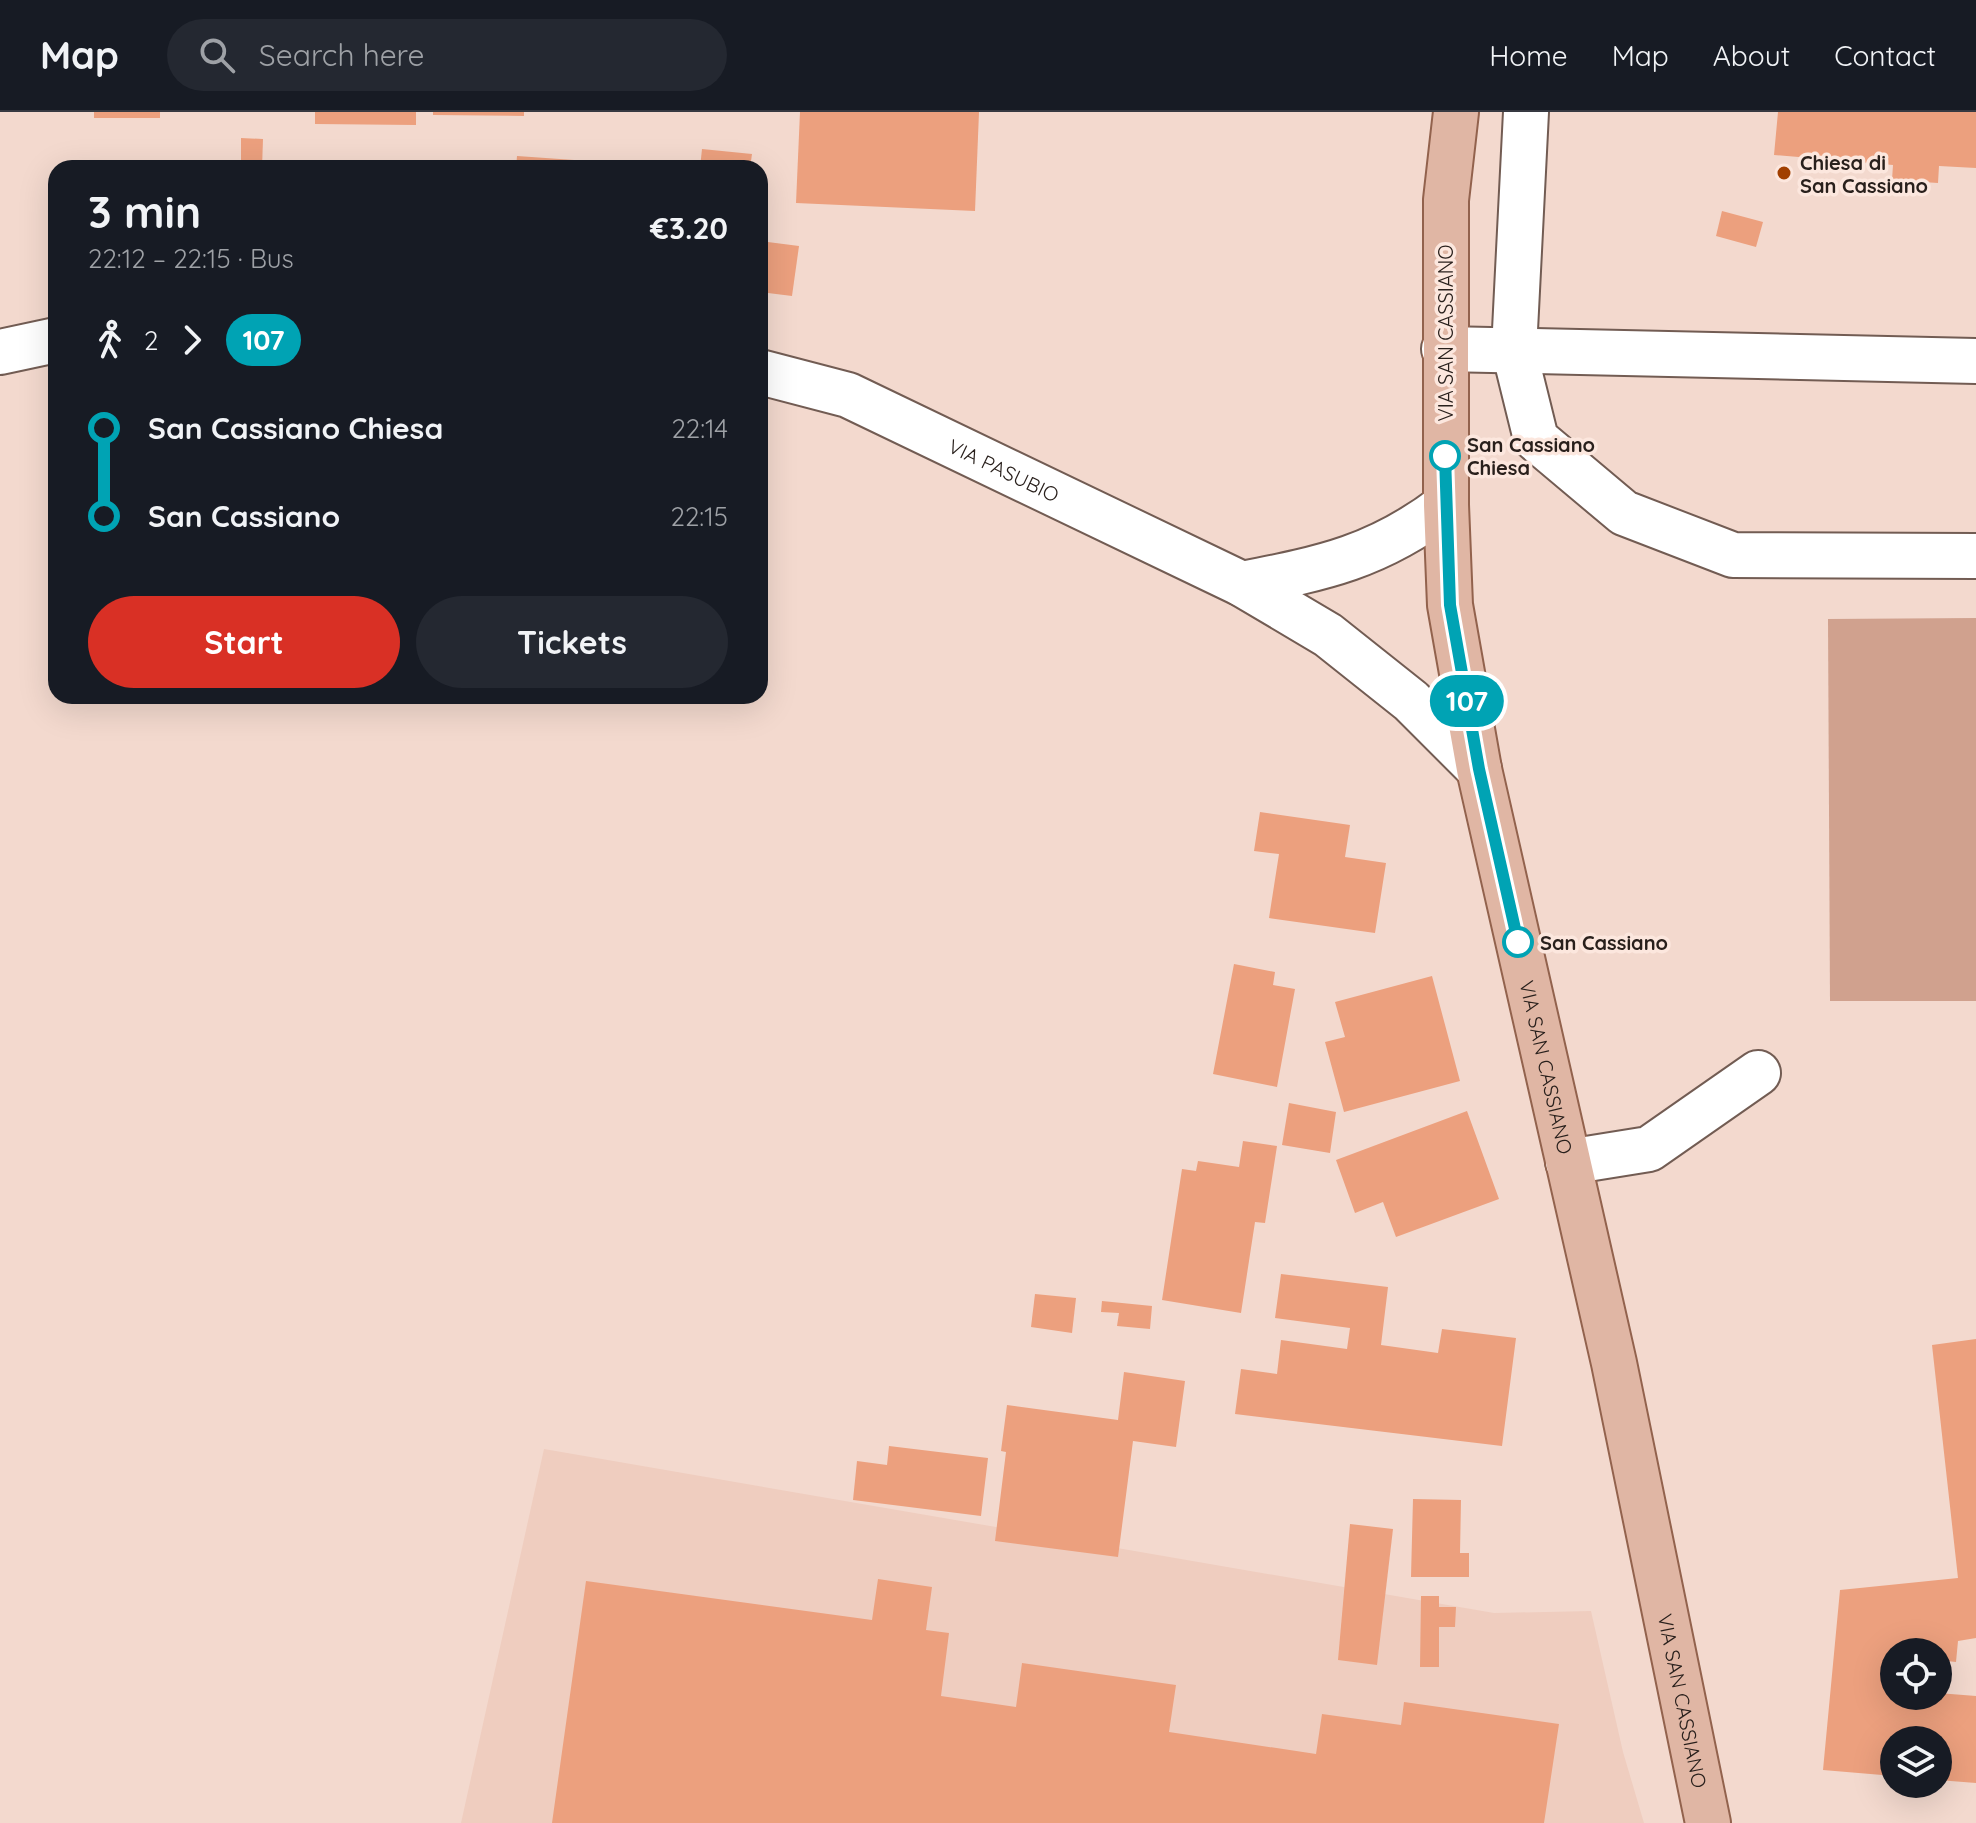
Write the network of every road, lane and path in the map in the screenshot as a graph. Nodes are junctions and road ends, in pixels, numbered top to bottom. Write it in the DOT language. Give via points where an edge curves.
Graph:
graph roads {
  1 [pos="1456,112"];
  2 [pos="1526,112"];
  3 [pos="48,342"];
  4 [pos="1444,349"];
  5 [pos="1514,350"];
  6 [pos="0,352"];
  7 [pos="1976,361"];
  8 [pos="768,374"];
  9 [pos="1446,505"];
  10 [pos="1976,556"];
  11 [pos="1242,584"];
  12 [pos="1479,769"];
  13 [pos="1758,1073"];
  14 [pos="1568,1162"];
  15 [pos="1708,1823"];
  1 -- 4 [label="main road, VIA SAN CASSIANO" via="1446,200"];
  2 -- 5 [label="street"];
  3 -- 6 [label="street"];
  4 -- 5 [label="street"];
  4 -- 9 [label="main road, VIA SAN CASSIANO"];
  5 -- 7 [label="street"];
  5 -- 10 [label="street" via="1536,439 1624,513 1733,555"];
  8 -- 11 [label="street, VIA PASUBIO" via="848,395"];
  9 -- 11 [label="street" via="1411,531 1331,567"];
  9 -- 12 [label="main road, VIA SAN CASSIANO" via="1450,605"];
  11 -- 12 [label="street, VIA PASUBIO" via="1328,635 1411,701"];
  12 -- 14 [label="main road, VIA SAN CASSIANO"];
  13 -- 14 [label="street" via="1649,1149"];
  14 -- 15 [label="main road, VIA SAN CASSIANO"];
}
